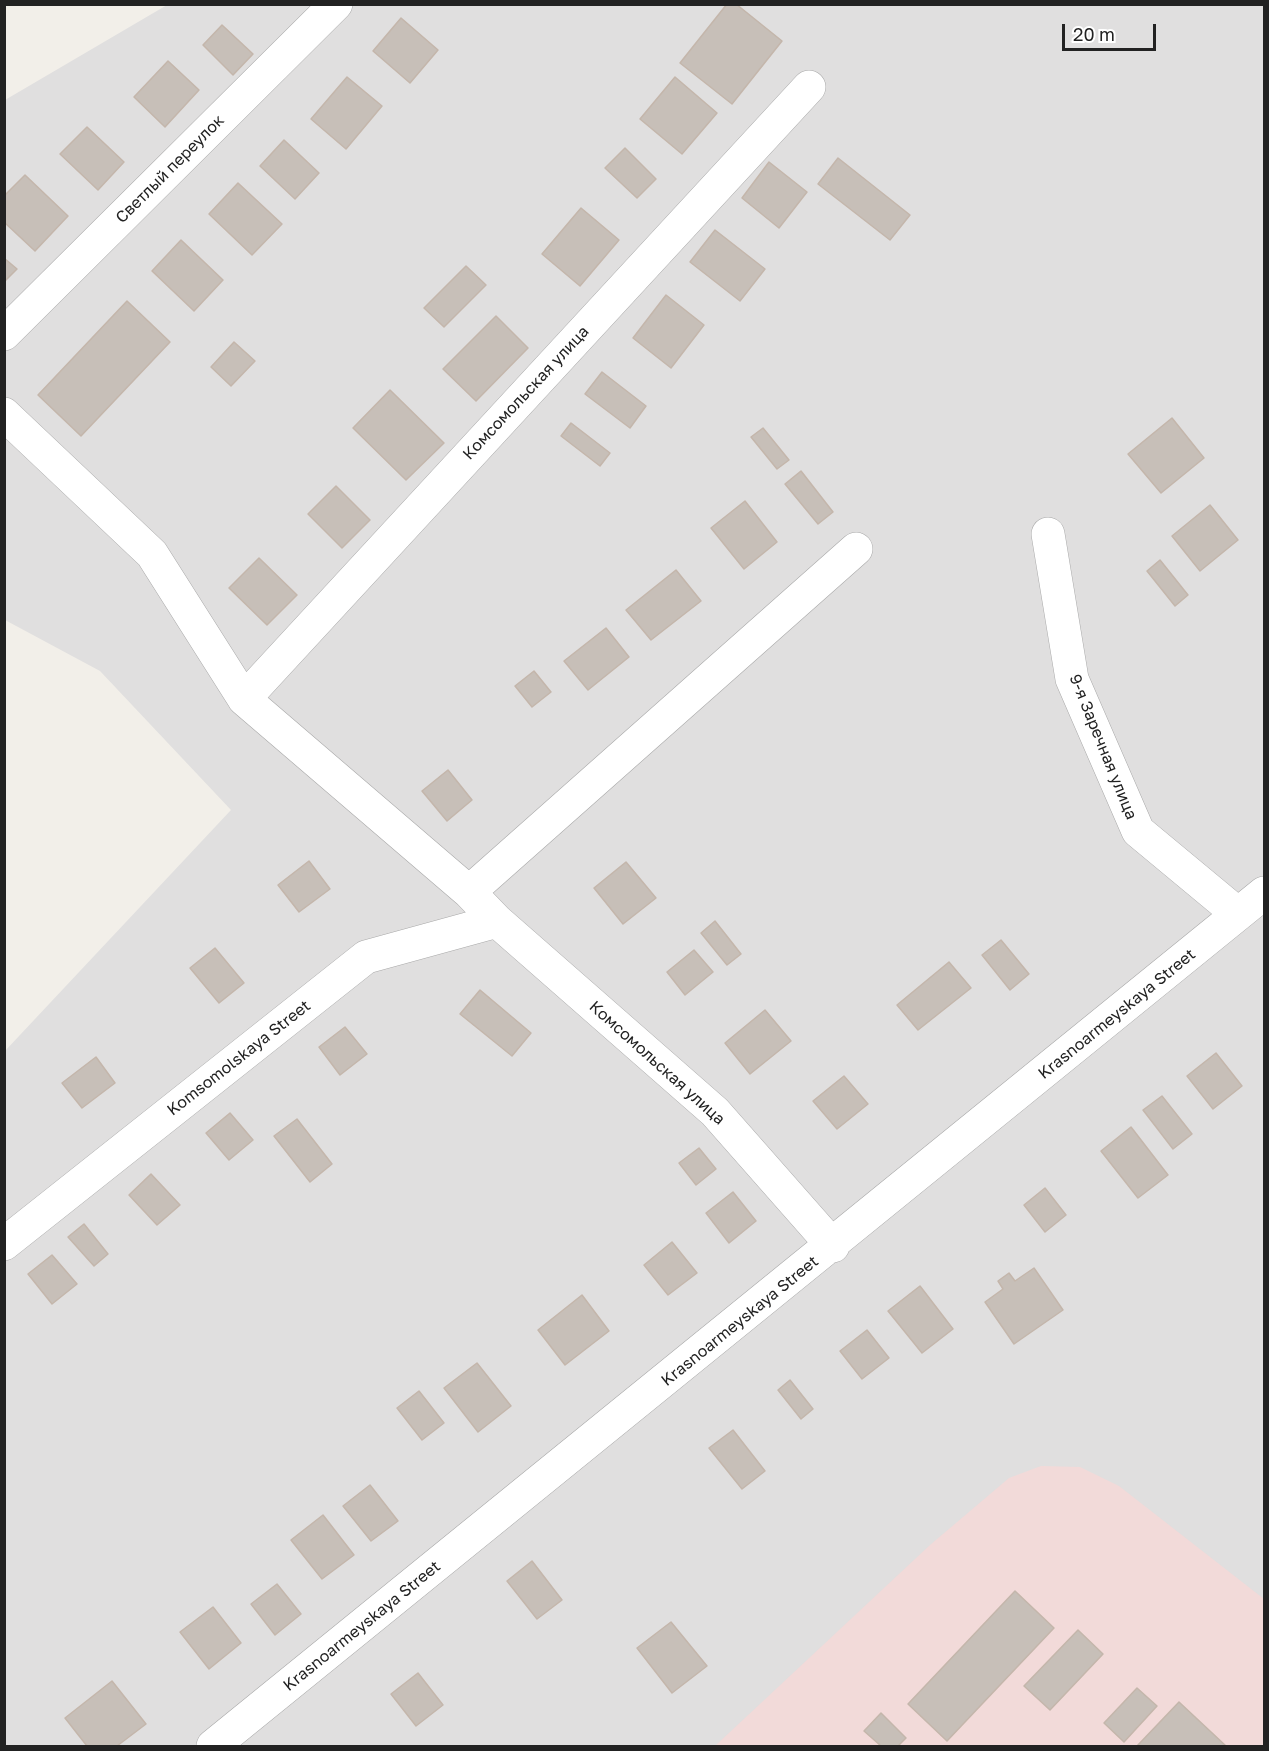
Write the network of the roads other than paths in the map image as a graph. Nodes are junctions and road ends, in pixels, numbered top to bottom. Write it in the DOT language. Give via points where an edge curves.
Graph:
graph roads {
  1 [pos="336,4"];
  2 [pos="809,87"];
  3 [pos="4,334"];
  4 [pos="4,414"];
  5 [pos="1048,534"];
  6 [pos="856,549"];
  7 [pos="244,699"];
  8 [pos="469,892"];
  9 [pos="1264,893"];
  10 [pos="1238,914"];
  11 [pos="497,921"];
  12 [pos="4,1245"];
  13 [pos="833,1246"];
  14 [pos="213,1746"];
  1 -- 3 [label="street, Светлый переулок"];
  2 -- 7 [label="street, Комсомольская улица"];
  4 -- 7 [label="street, Комсомольская улица" via="152,555"];
  5 -- 10 [label="street, 9-я Заречная улица" via="1072,679 1138,831"];
  6 -- 8 [label="street"];
  7 -- 8 [label="street, Комсомольская улица"];
  8 -- 11 [label="street, Комсомольская улица"];
  9 -- 10 [label="street, Krasnoarmeyskaya Street"];
  10 -- 13 [label="street, Krasnoarmeyskaya Street"];
  11 -- 12 [label="street, Komsomolskaya Street" via="366,957"];
  11 -- 13 [label="street, Комсомольская улица" via="715,1112"];
  13 -- 14 [label="street, Krasnoarmeyskaya Street"];
}
